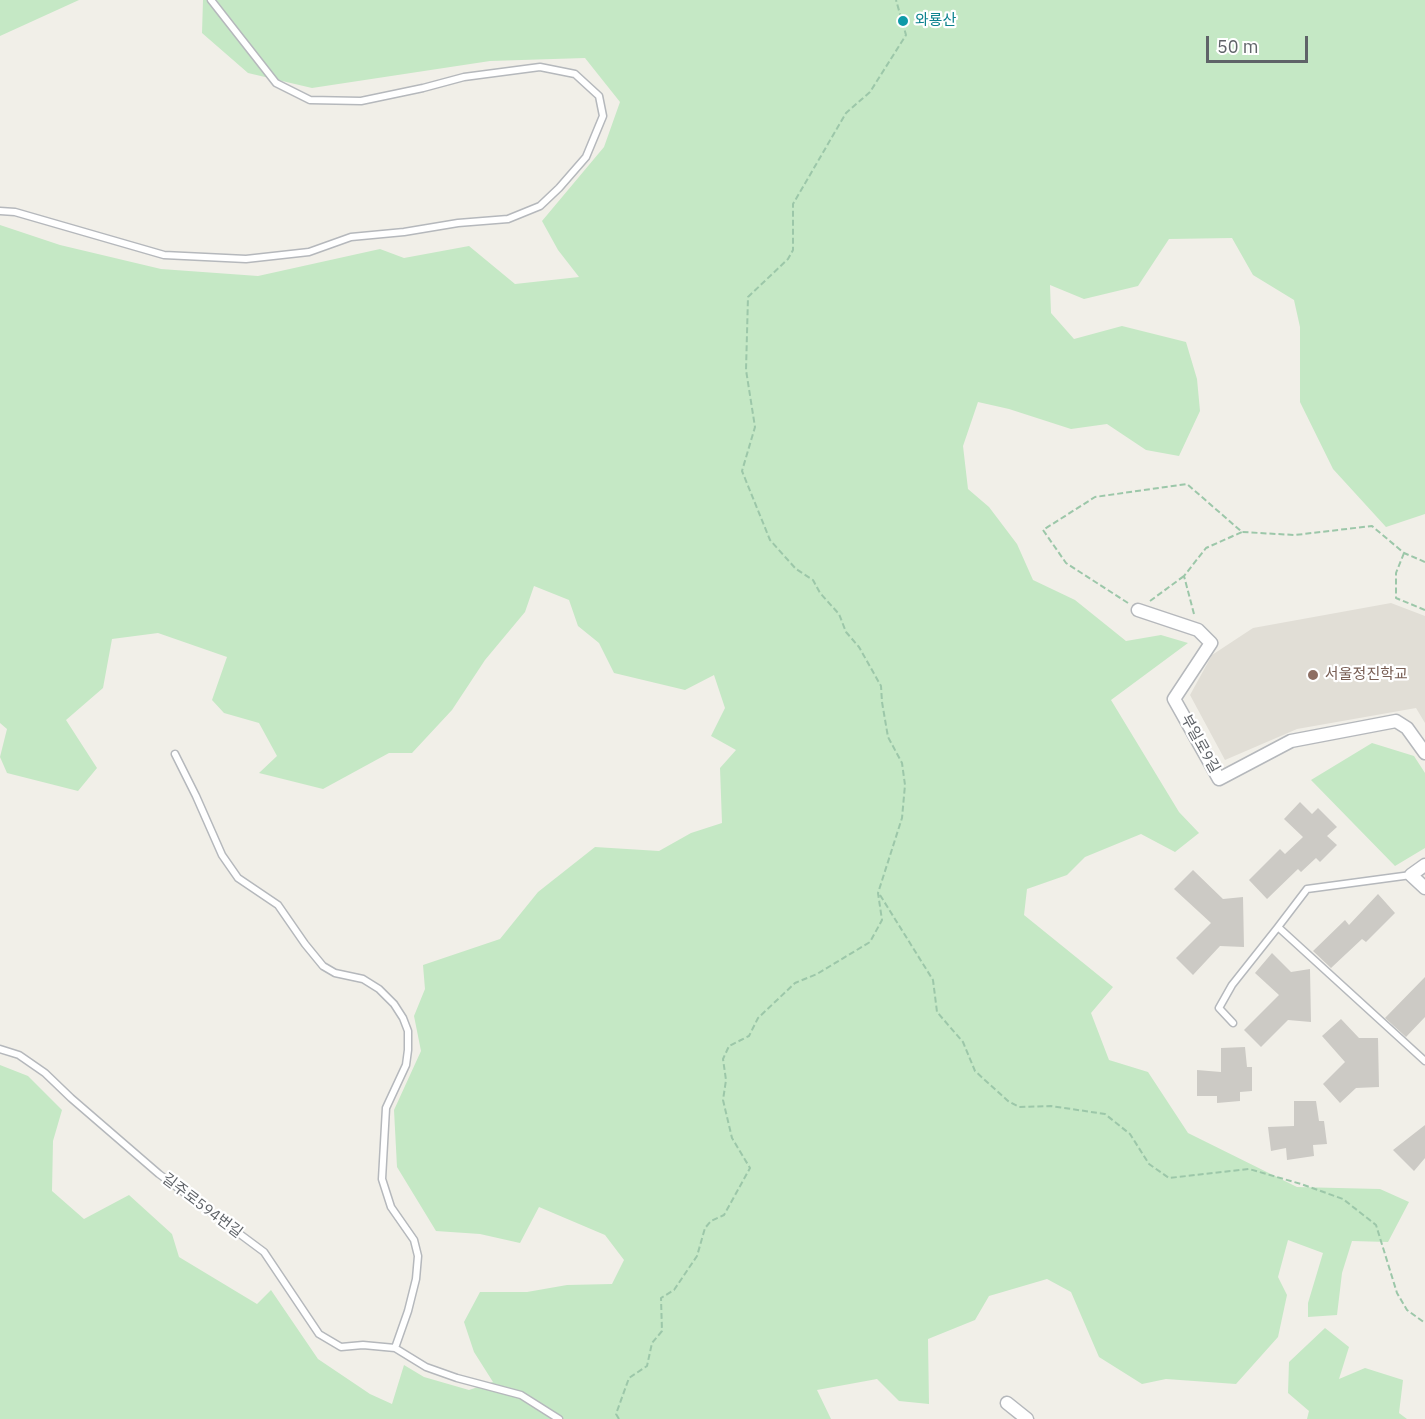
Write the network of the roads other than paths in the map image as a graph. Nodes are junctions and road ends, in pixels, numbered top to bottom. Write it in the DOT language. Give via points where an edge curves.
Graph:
graph roads {
  1 [pos="211,0"];
  2 [pos="0,211"];
  3 [pos="1138,610"];
  4 [pos="1425,753"];
  5 [pos="175,754"];
  6 [pos="1425,865"];
  7 [pos="1411,875"];
  8 [pos="1425,888"];
  9 [pos="1278,927"];
  10 [pos="1233,1023"];
  11 [pos="0,1049"];
  12 [pos="1425,1061"];
  13 [pos="395,1348"];
  14 [pos="1007,1403"];
  15 [pos="559,1419"];
  16 [pos="1027,1419"];
  1 -- 2 [label="lane" via="276,83 310,100 361,101 464,77 540,68 575,74 599,96 603,116 586,157 540,206 508,219 351,237 309,252 246,259 164,255"];
  3 -- 4 [label="street, 부일로9길" via="1198,630 1211,643 1174,699 1219,779 1291,741 1396,721 1407,728"];
  5 -- 13 [label="lane" via="222,855 238,878 278,905 323,966 363,979 379,989 394,1004 408,1031 406,1065 386,1108 382,1179 391,1207 414,1240 418,1256 408,1311"];
  6 -- 7 [label="street"];
  7 -- 8 [label="street"];
  7 -- 9 [label="lane" via="1307,889"];
  9 -- 10 [label="lane" via="1232,985 1219,1008"];
  9 -- 12 [label="lane"];
  11 -- 13 [label="lane, 길주로594번길" via="19,1055 45,1073 159,1174 264,1252 319,1334 341,1347"];
  13 -- 15 [label="lane" via="426,1367 521,1395"];
  14 -- 16 [label="street"];
}
